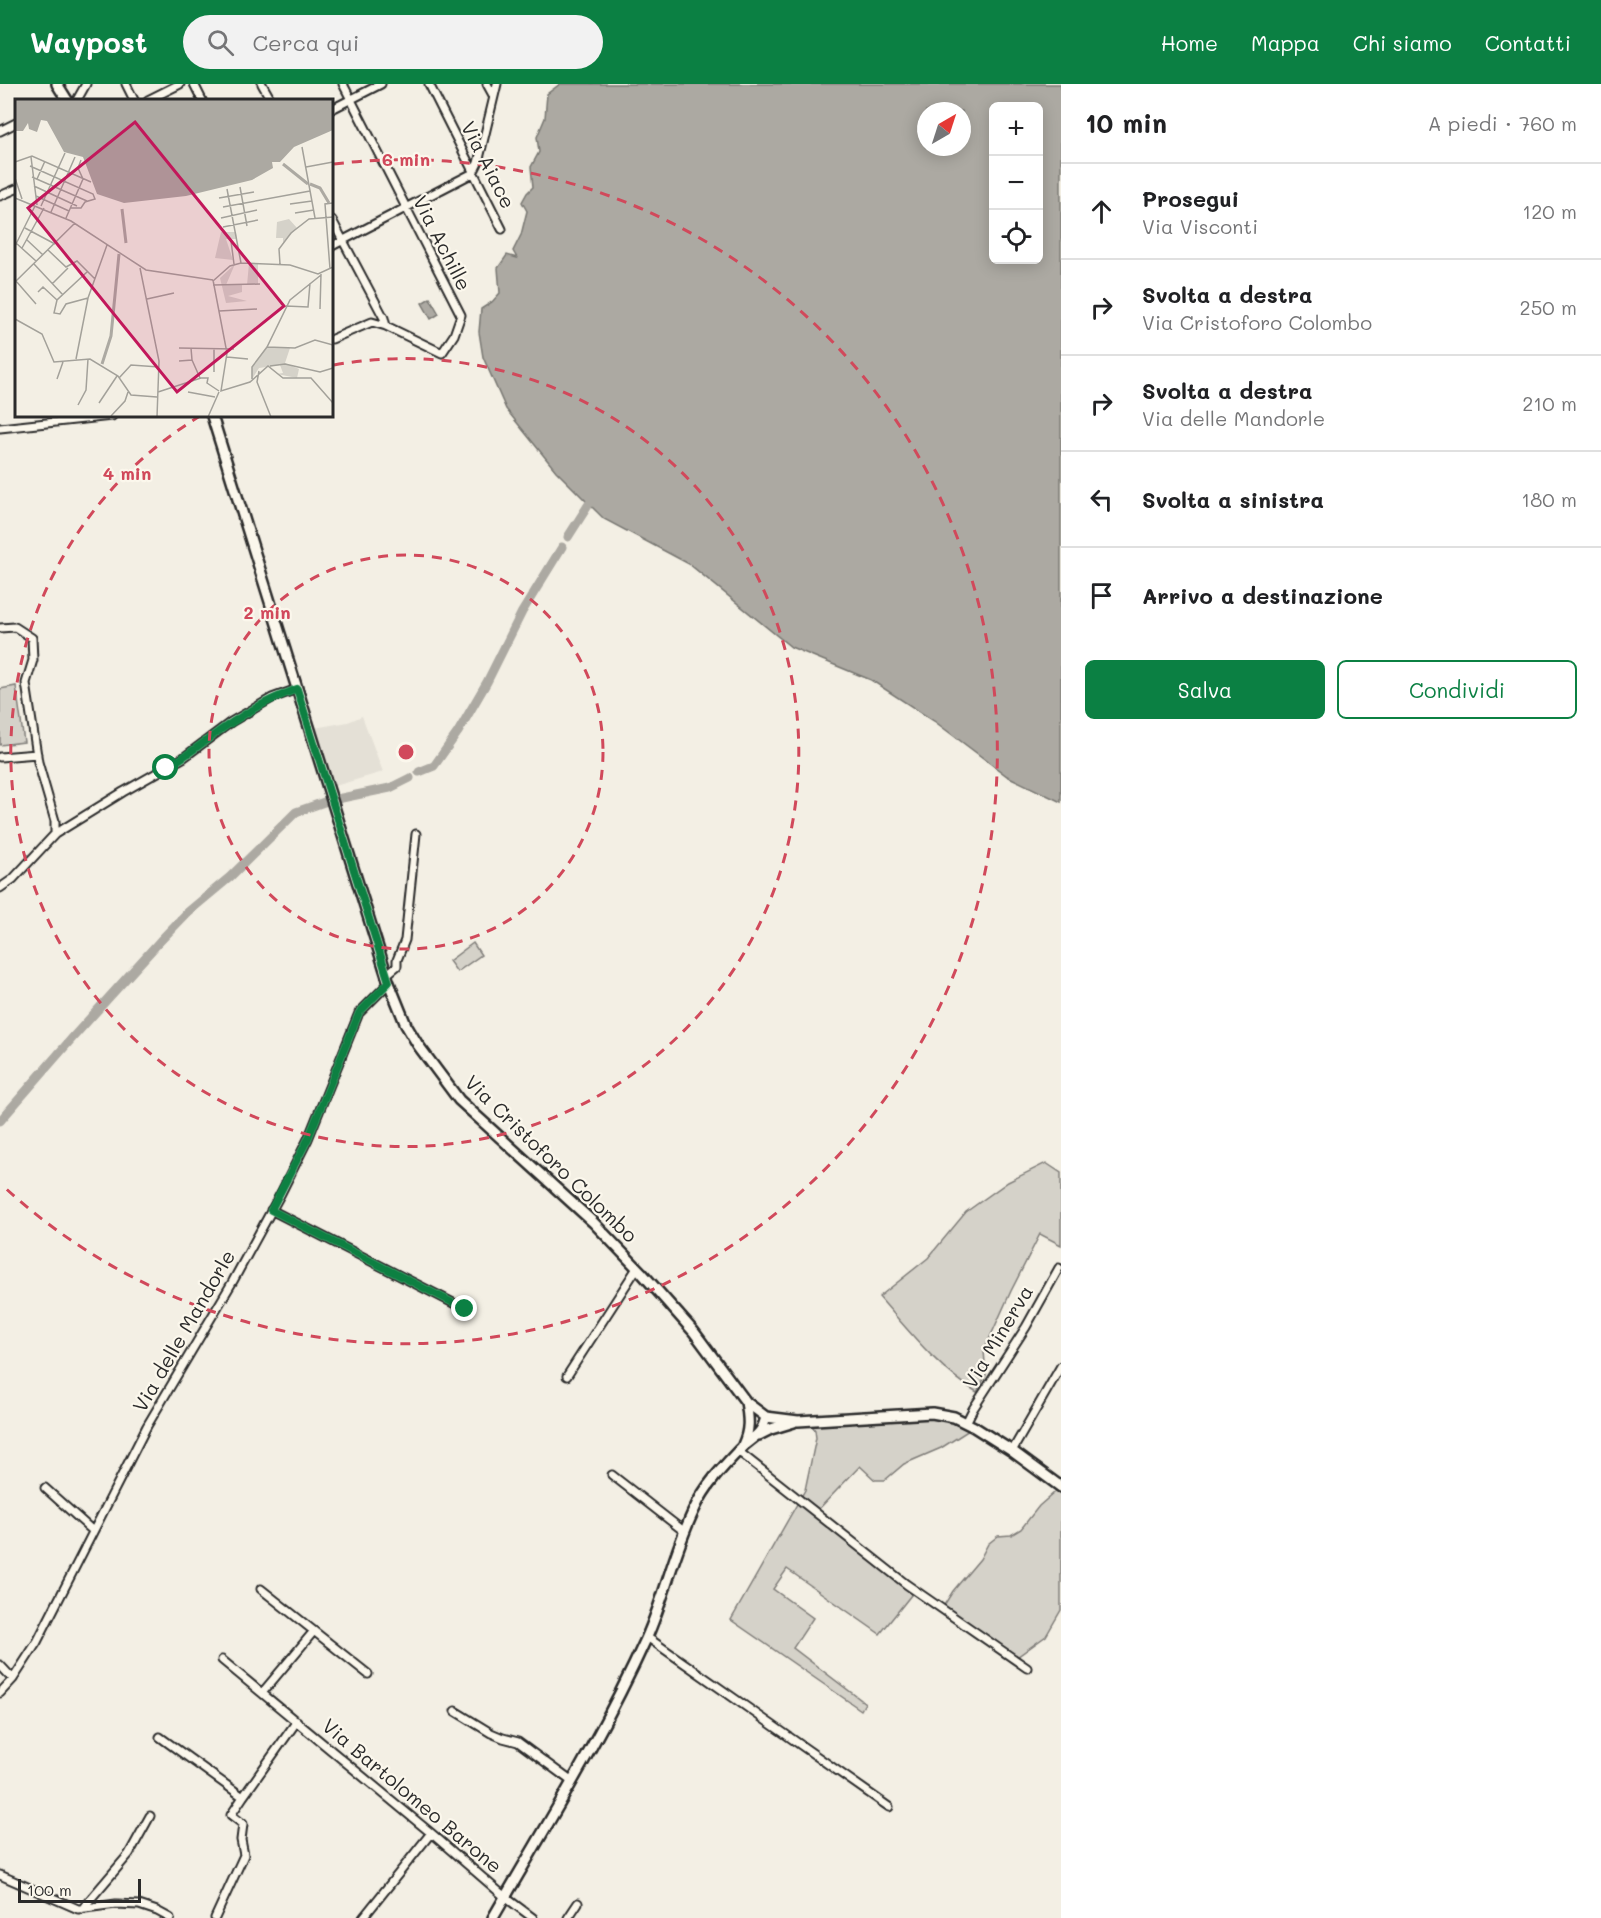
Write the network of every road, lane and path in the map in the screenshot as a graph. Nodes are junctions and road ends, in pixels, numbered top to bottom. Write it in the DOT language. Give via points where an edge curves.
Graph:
graph roads {
  1 [pos="57,84"];
  2 [pos="86,84"];
  3 [pos="126,84"];
  4 [pos="180,84"];
  5 [pos="194,84"];
  6 [pos="262,84"];
  7 [pos="343,84"];
  8 [pos="381,84"];
  9 [pos="429,84"];
  10 [pos="487,84"];
  11 [pos="497,84"];
  12 [pos="493,95"];
  13 [pos="64,99"];
  14 [pos="78,99"];
  15 [pos="134,99"];
  16 [pos="150,99"];
  17 [pos="202,99"];
  18 [pos="270,99"];
  19 [pos="350,100"];
  20 [pos="333,108"];
  21 [pos="15,124"];
  22 [pos="0,131"];
  23 [pos="473,172"];
  24 [pos="15,189"];
  25 [pos="0,196"];
  26 [pos="406,208"];
  27 [pos="333,222"];
  28 [pos="502,229"];
  29 [pos="342,240"];
  30 [pos="333,245"];
  31 [pos="386,326"];
  32 [pos="333,339"];
  33 [pos="103,417"];
  34 [pos="212,417"];
  35 [pos="0,428"];
  36 [pos="0,628"];
  37 [pos="297,689"];
  38 [pos="37,754"];
  39 [pos="0,757"];
  40 [pos="55,834"];
  41 [pos="416,834"];
  42 [pos="0,888"];
  43 [pos="388,979"];
  44 [pos="271,1210"];
  45 [pos="638,1268"];
  46 [pos="1059,1268"];
  47 [pos="465,1309"];
  48 [pos="1061,1366"];
  49 [pos="567,1376"];
  50 [pos="746,1402"];
  51 [pos="766,1417"];
  52 [pos="798,1420"];
  53 [pos="966,1423"];
  54 [pos="753,1435"];
  55 [pos="740,1449"];
  56 [pos="1012,1451"];
  57 [pos="612,1475"];
  58 [pos="1061,1487"];
  59 [pos="45,1488"];
  60 [pos="93,1531"];
  61 [pos="685,1532"];
  62 [pos="261,1589"];
  63 [pos="314,1631"];
  64 [pos="646,1637"];
  65 [pos="222,1660"];
  66 [pos="0,1665"];
  67 [pos="1027,1668"];
  68 [pos="368,1674"];
  69 [pos="13,1679"];
  70 [pos="262,1693"];
  71 [pos="0,1694"];
  72 [pos="455,1711"];
  73 [pos="297,1721"];
  74 [pos="160,1737"];
  75 [pos="572,1780"];
  76 [pos="243,1797"];
  77 [pos="889,1807"];
  78 [pos="150,1816"];
  79 [pos="431,1833"];
  80 [pos="0,1875"];
  81 [pos="505,1897"];
  82 [pos="578,1903"];
  83 [pos="82,1909"];
  84 [pos="170,1918"];
  85 [pos="215,1918"];
  86 [pos="363,1918"];
  87 [pos="494,1918"];
  88 [pos="534,1918"];
  89 [pos="568,1918"];
  1 -- 13 [label="main road"];
  2 -- 14 [label="street"];
  3 -- 15 [label="street"];
  4 -- 16 [label="street"];
  5 -- 17 [label="street"];
  6 -- 18 [label="street"];
  7 -- 19 [label="street, Via Achille"];
  8 -- 19 [label="street"];
  9 -- 23 [label="street, Via Aiace"];
  10 -- 12 [label="street"];
  11 -- 12 [label="street"];
  12 -- 23 [label="street"];
  19 -- 20 [label="street"];
  19 -- 26 [label="street, Via Achille"];
  21 -- 22 [label="street"];
  23 -- 26 [label="street"];
  23 -- 28 [label="street, Via Aiace"];
  24 -- 25 [label="street"];
  26 -- 29 [label="street"];
  26 -- 31 [label="street, Via Achille" via="461,315 442,353"];
  27 -- 29 [label="street"];
  29 -- 30 [label="street"];
  29 -- 31 [label="street"];
  31 -- 32 [label="street" via="372,322"];
  33 -- 35 [label="street"];
  34 -- 37 [label="main road, Via Cristoforo Colombo"];
  36 -- 38 [label="street" via="15,627 32,638 33,660 26,683"];
  37 -- 40 [label="street" via="272,698 231,722 183,758"];
  37 -- 43 [label="main road, Via Cristoforo Colombo"];
  38 -- 39 [label="street"];
  38 -- 40 [label="street" via="55,820"];
  40 -- 42 [label="street" via="21,872"];
  41 -- 43 [label="street, Via delle Mandorle" via="405,940 397,966"];
  43 -- 44 [label="street, Via delle Mandorle" via="359,1013 308,1139"];
  43 -- 45 [label="main road, Via Cristoforo Colombo" via="406,1025 459,1100"];
  44 -- 47 [label="street"];
  44 -- 60 [label="street, Via delle Mandorle" via="147,1426"];
  45 -- 49 [label="street"];
  45 -- 50 [label="main road, Via Cristoforo Colombo" via="694,1332"];
  46 -- 53 [label="street, Via Minerva"];
  48 -- 56 [label="street"];
  50 -- 51 [label="main road, Via Cristoforo Colombo"];
  50 -- 54 [label="main road"];
  51 -- 52 [label="main road"];
  51 -- 54 [label="main road" via="764,1428"];
  52 -- 53 [label="main road" via="932,1413"];
  52 -- 54 [label="main road"];
  53 -- 56 [label="main road"];
  54 -- 55 [label="main road"];
  55 -- 61 [label="main road" via="709,1484"];
  55 -- 67 [label="street" via="906,1584"];
  56 -- 58 [label="main road"];
  57 -- 61 [label="street"];
  59 -- 60 [label="street"];
  60 -- 69 [label="street, Via delle Mandorle" via="37,1642"];
  61 -- 64 [label="main road"];
  62 -- 63 [label="street"];
  63 -- 68 [label="street"];
  63 -- 70 [label="street"];
  64 -- 75 [label="main road"];
  64 -- 77 [label="street"];
  65 -- 70 [label="street, Via Bartolomeo Barone"];
  66 -- 69 [label="street"];
  69 -- 71 [label="street, Via delle Mandorle"];
  70 -- 73 [label="street, Via Bartolomeo Barone"];
  72 -- 75 [label="street" via="491,1733 518,1742"];
  73 -- 76 [label="street"];
  73 -- 79 [label="street, Via Bartolomeo Barone"];
  74 -- 76 [label="street"];
  75 -- 81 [label="main road"];
  76 -- 85 [label="street" via="231,1815 243,1824 244,1855"];
  78 -- 83 [label="street" via="129,1854"];
  79 -- 81 [label="street, Via Bartolomeo Barone"];
  79 -- 86 [label="street"];
  80 -- 83 [label="street"];
  81 -- 87 [label="main road"];
  81 -- 88 [label="street, Via Bartolomeo Barone"];
  82 -- 89 [label="street"];
  83 -- 84 [label="street" via="138,1905"];
}
